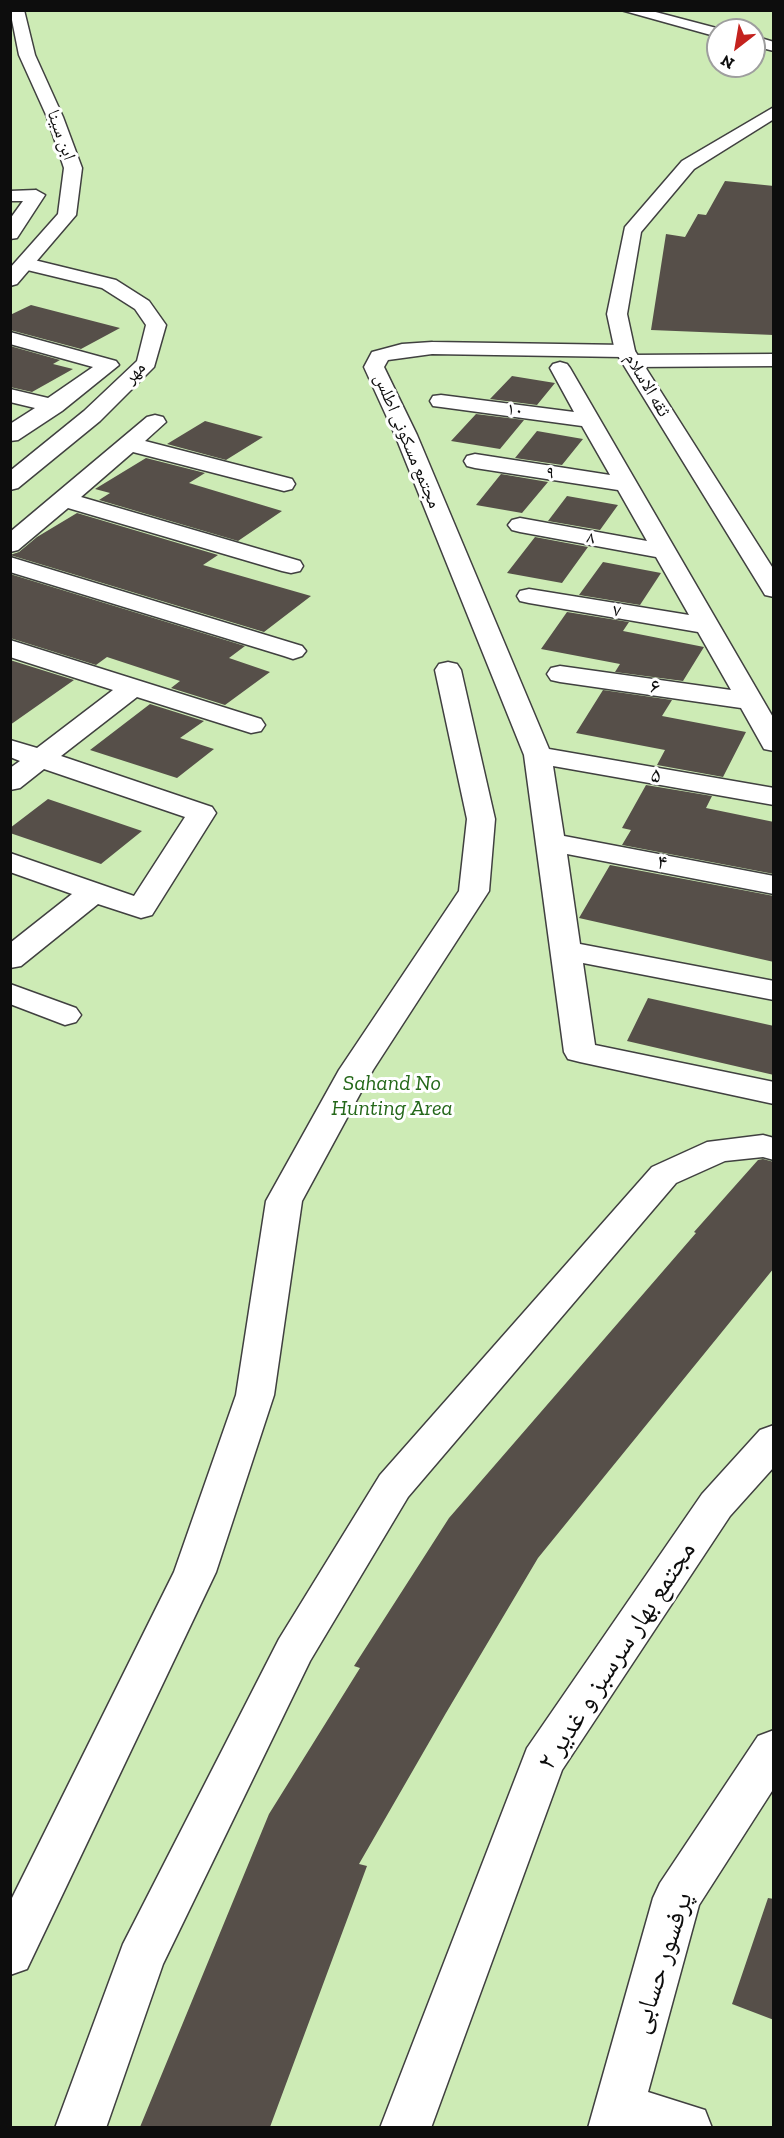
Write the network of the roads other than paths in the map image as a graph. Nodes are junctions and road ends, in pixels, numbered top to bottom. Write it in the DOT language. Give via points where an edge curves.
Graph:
graph roads {
  1 [pos="17,10"];
  2 [pos="628,10"];
  3 [pos="706,29"];
  4 [pos="774,112"];
  5 [pos="10,196"];
  6 [pos="11,233"];
  7 [pos="26,264"];
  8 [pos="10,280"];
  9 [pos="10,338"];
  10 [pos="628,356"];
  11 [pos="774,360"];
  12 [pos="560,368"];
  13 [pos="10,395"];
  14 [pos="441,401"];
  15 [pos="54,406"];
  16 [pos="589,420"];
  17 [pos="155,422"];
  18 [pos="10,435"];
  19 [pos="129,444"];
  20 [pos="10,458"];
  21 [pos="475,461"];
  22 [pos="34,464"];
  23 [pos="10,483"];
  24 [pos="284,484"];
  25 [pos="625,484"];
  26 [pos="64,499"];
  27 [pos="520,525"];
  28 [pos="10,545"];
  29 [pos="663,551"];
  30 [pos="765,562"];
  31 [pos="10,564"];
  32 [pos="291,566"];
  33 [pos="774,590"];
  34 [pos="529,596"];
  35 [pos="706,626"];
  36 [pos="10,648"];
  37 [pos="292,651"];
  38 [pos="448,670"];
  39 [pos="560,674"];
  40 [pos="133,687"];
  41 [pos="749,701"];
  42 [pos="250,725"];
  43 [pos="774,743"];
  44 [pos="10,748"];
  45 [pos="538,755"];
  46 [pos="41,758"];
  47 [pos="10,782"];
  48 [pos="774,797"];
  49 [pos="551,842"];
  50 [pos="10,862"];
  51 [pos="774,885"];
  52 [pos="94,892"];
  53 [pos="567,951"];
  54 [pos="10,959"];
  55 [pos="774,991"];
  56 [pos="10,993"];
  57 [pos="65,1015"];
  58 [pos="774,1093"];
  59 [pos="774,1149"];
  60 [pos="774,1440"];
  61 [pos="774,1749"];
  62 [pos="10,1953"];
  63 [pos="615,2118"];
  64 [pos="80,2127"];
  65 [pos="405,2127"];
  66 [pos="687,2127"];
  1 -- 7 [label="street, ابن سینا" via="27,55 73,168 67,215"];
  2 -- 3 [label="street"];
  4 -- 10 [label="street, ثقه الاسلام" via="688,165 632,231 617,314"];
  5 -- 6 [label="street" via="36,195"];
  7 -- 8 [label="street, ابن سینا"];
  7 -- 22 [label="street, مهر" via="109,284 142,305 156,325 147,363"];
  9 -- 15 [label="street" via="109,365"];
  10 -- 11 [label="street"];
  10 -- 30 [label="street, ثقه الاسلام"];
  10 -- 45 [label="street, مجتمع مسکونی اطلس" via="432,348 379,356 374,367 406,435"];
  12 -- 16 [label="street"];
  13 -- 15 [label="street"];
  14 -- 16 [label="street, ۱۰"];
  15 -- 18 [label="street"];
  16 -- 25 [label="street"];
  17 -- 19 [label="street"];
  19 -- 24 [label="street"];
  19 -- 26 [label="street"];
  20 -- 22 [label="street"];
  21 -- 25 [label="street, ۹"];
  22 -- 23 [label="street, مهر"];
  25 -- 29 [label="street"];
  26 -- 28 [label="street"];
  26 -- 32 [label="street"];
  27 -- 29 [label="street, ۸"];
  29 -- 35 [label="street"];
  30 -- 33 [label="street, ثقه الاسلام"];
  31 -- 37 [label="street"];
  34 -- 35 [label="street, ۷"];
  35 -- 41 [label="street"];
  36 -- 40 [label="street"];
  38 -- 62 [label="street" via="481,819 474,891 356,1070 284,1201 255,1395 195,1572"];
  39 -- 41 [label="street, ۶"];
  40 -- 42 [label="street"];
  40 -- 46 [label="street"];
  41 -- 43 [label="street"];
  44 -- 46 [label="street"];
  45 -- 48 [label="street, ۵"];
  45 -- 49 [label="street"];
  46 -- 47 [label="street"];
  46 -- 52 [label="street" via="202,813 141,909"];
  49 -- 51 [label="street, ۴"];
  49 -- 53 [label="street"];
  50 -- 52 [label="street"];
  52 -- 54 [label="street"];
  53 -- 55 [label="street"];
  53 -- 58 [label="street" via="580,1052"];
  56 -- 57 [label="street"];
  59 -- 64 [label="street" via="763,1146 718,1150 664,1175 394,1486 294,1651 140,1960"];
  60 -- 65 [label="street, مجتمع بهار سرسبز و غدیر ۲" via="716,1504 543,1762"];
  61 -- 63 [label="street, پرفسور حسابی" via="677,1898"];
  63 -- 66 [label="street"];
}
